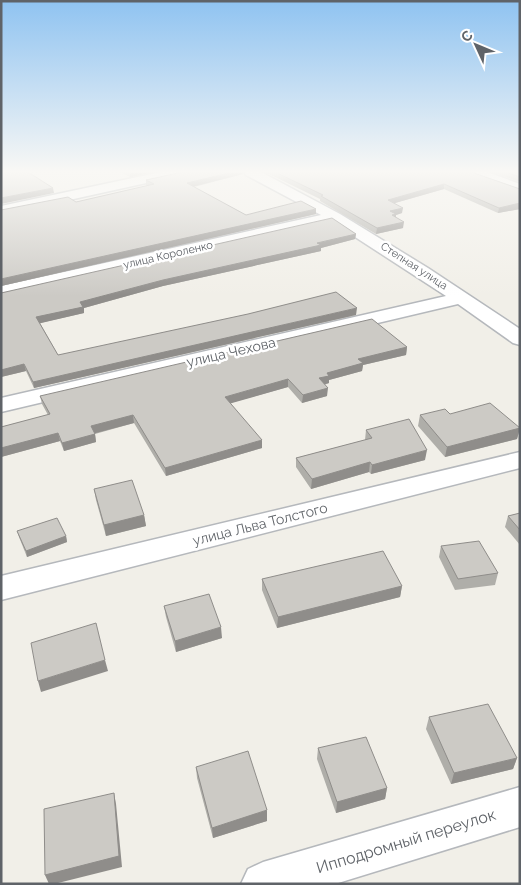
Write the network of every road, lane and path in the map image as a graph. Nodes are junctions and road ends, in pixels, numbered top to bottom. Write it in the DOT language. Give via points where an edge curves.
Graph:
graph roads {
  1 [pos="327,213"];
  2 [pos="334,217"];
  3 [pos="1,292"];
  4 [pos="461,298"];
  5 [pos="520,339"];
  6 [pos="1,405"];
  7 [pos="520,460"];
  8 [pos="1,588"];
  9 [pos="520,807"];
  10 [pos="263,884"];
  1 -- 2 [label="street, Степная улица"];
  2 -- 3 [label="street, улица Короленко"];
  2 -- 4 [label="street, Степная улица"];
  4 -- 5 [label="street, Степная улица"];
  4 -- 6 [label="street, улица Чехова"];
  7 -- 8 [label="street, улица Льва Толстого"];
  9 -- 10 [label="street, Ипподромный переулок"];
}
